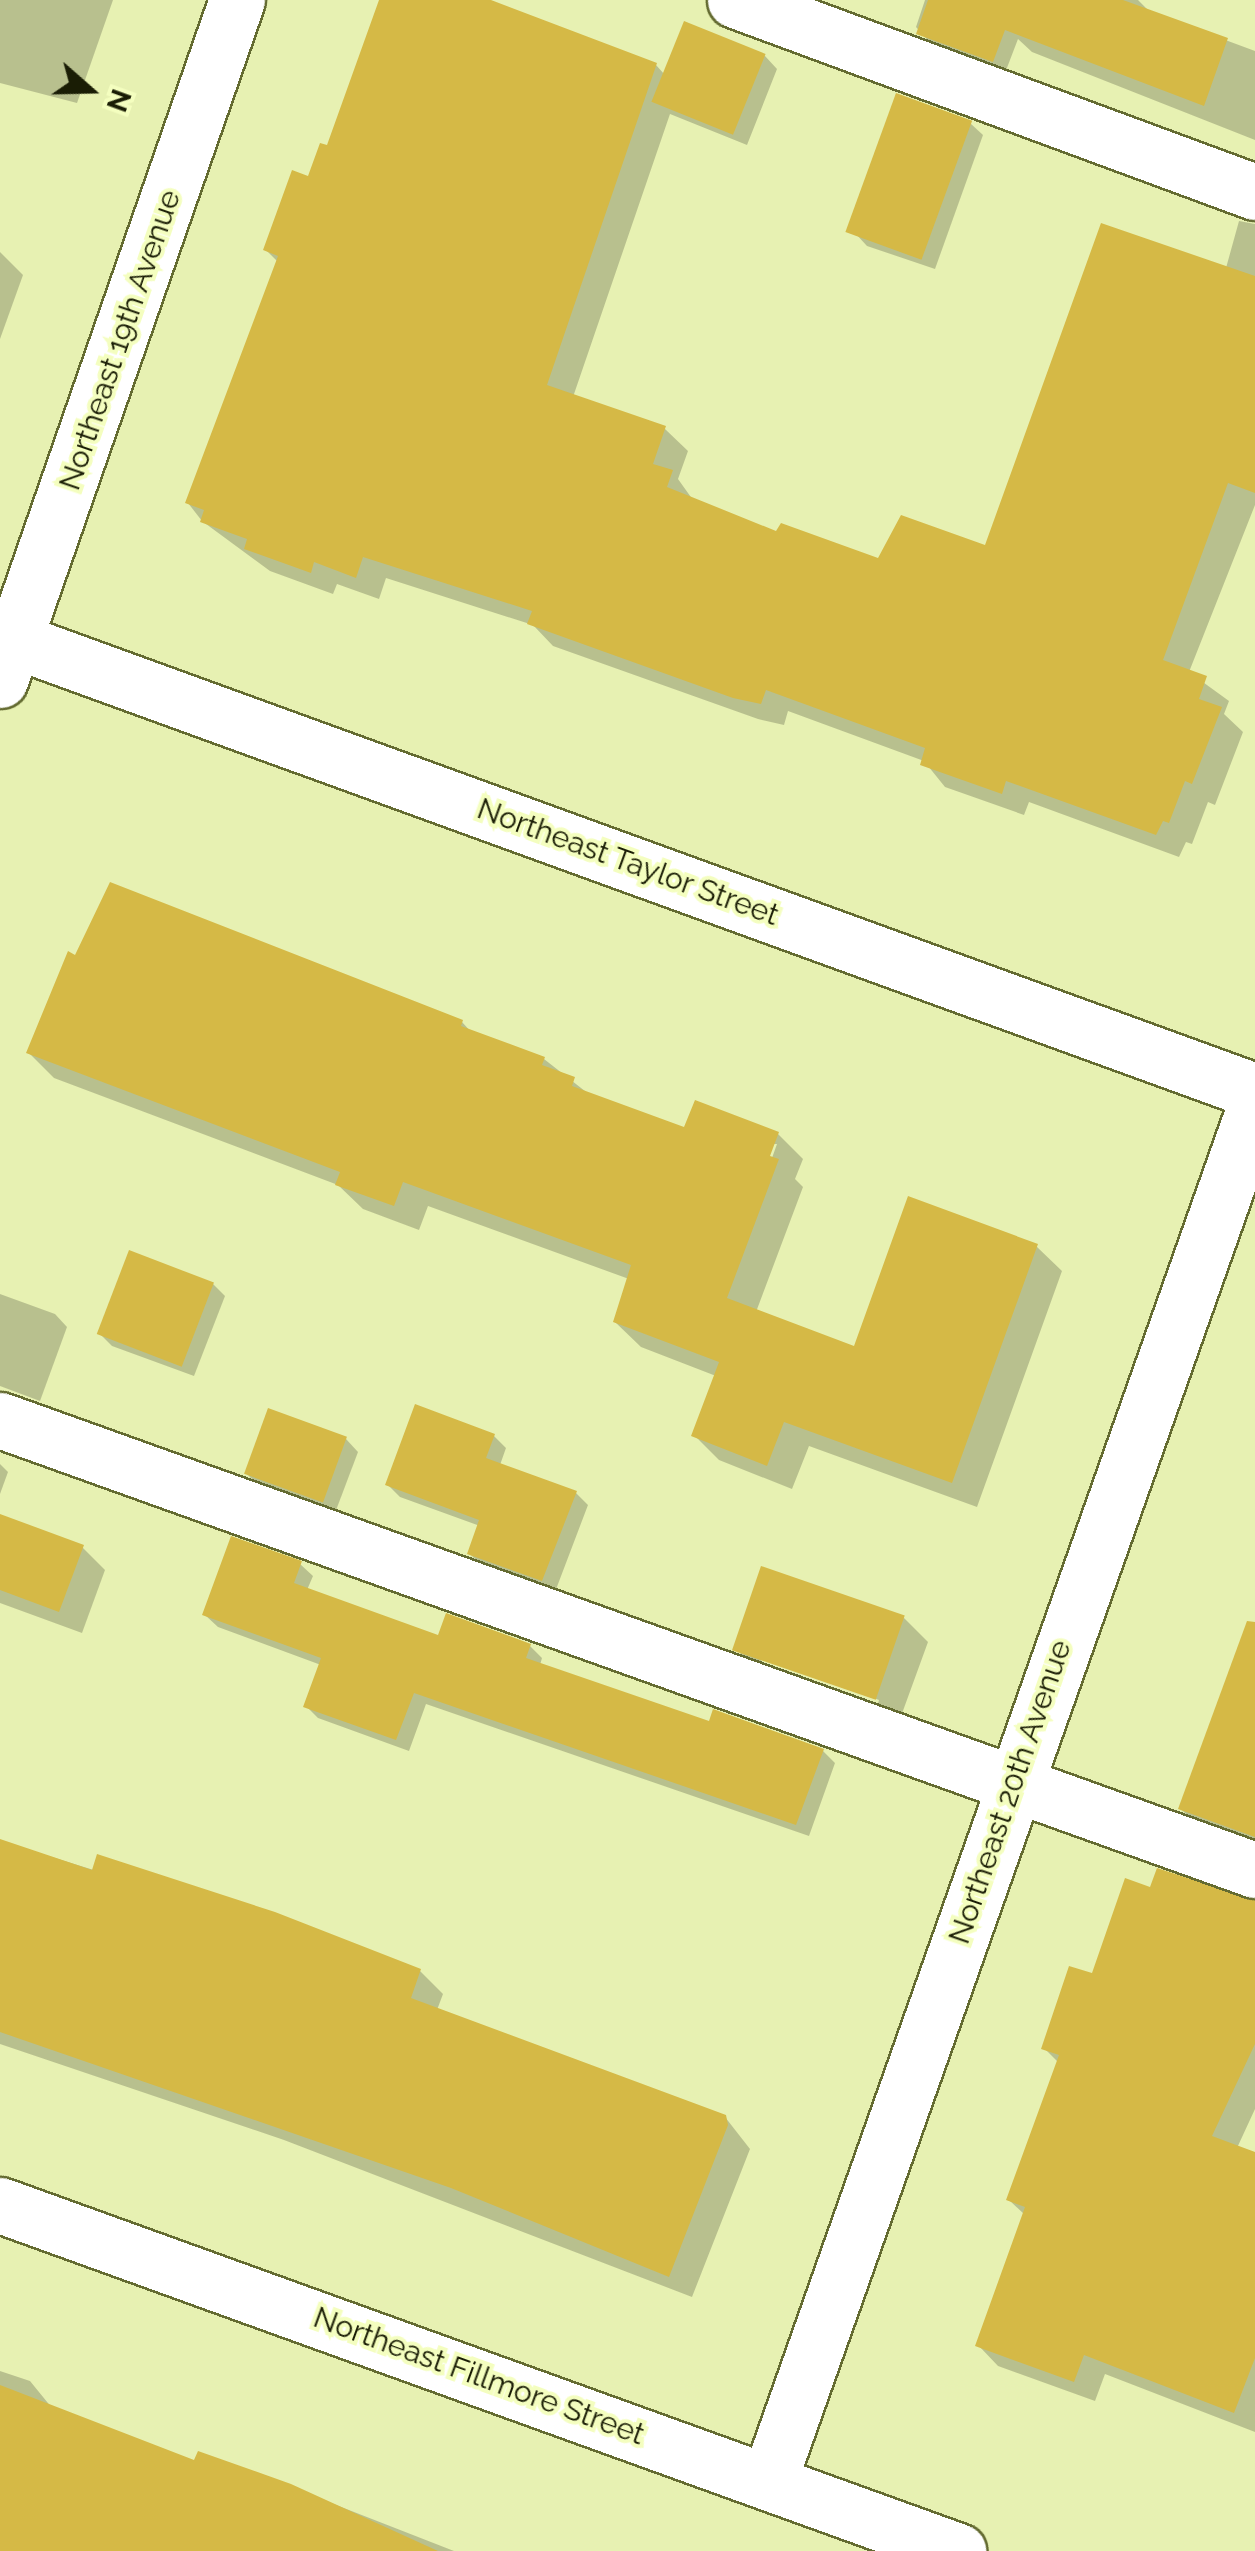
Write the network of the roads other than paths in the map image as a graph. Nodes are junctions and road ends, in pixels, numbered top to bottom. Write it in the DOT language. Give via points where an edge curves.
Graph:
graph roads {
  1 [pos="237,0"];
  2 [pos="735,0"];
  3 [pos="844,19"];
  4 [pos="1255,192"];
  5 [pos="5,652"];
  6 [pos="1255,1091"];
  7 [pos="1255,1106"];
  8 [pos="0,1420"];
  9 [pos="1013,1782"];
  10 [pos="1255,1870"];
  11 [pos="0,2205"];
  12 [pos="769,2480"];
  13 [pos="958,2551"];
  1 -- 5 [label="street, Northeast 19th Avenue"];
  2 -- 3 [label="street"];
  3 -- 4 [label="street"];
  5 -- 6 [label="street, Northeast Taylor Street"];
  7 -- 9 [label="street, Northeast 20th Avenue"];
  8 -- 9 [label="street"];
  9 -- 10 [label="street"];
  9 -- 12 [label="street, Northeast 20th Avenue"];
  11 -- 12 [label="street, Northeast Fillmore Street"];
  12 -- 13 [label="street, Northeast Fillmore Street"];
}
